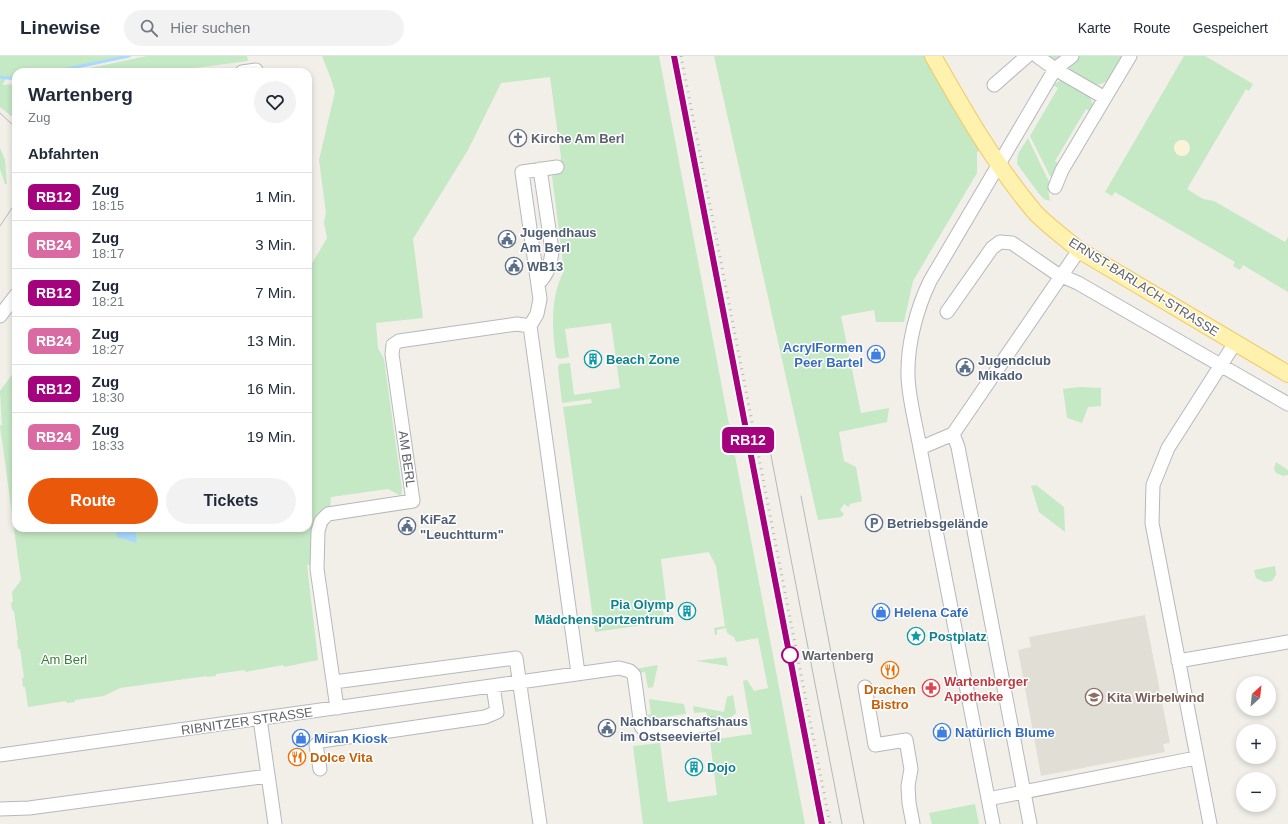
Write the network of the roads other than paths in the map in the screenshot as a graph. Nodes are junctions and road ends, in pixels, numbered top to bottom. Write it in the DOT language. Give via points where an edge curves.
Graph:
graph roads {
  1 [pos="933,56"];
  2 [pos="1028,56"];
  3 [pos="1038,56"];
  4 [pos="1072,56"];
  5 [pos="1130,56"];
  6 [pos="1055,69"];
  7 [pos="994,85"];
  8 [pos="1105,98"];
  9 [pos="1000,164"];
  10 [pos="557,167"];
  11 [pos="540,169"];
  12 [pos="1055,187"];
  13 [pos="1079,250"];
  14 [pos="1062,276"];
  15 [pos="538,284"];
  16 [pos="12,300"];
  17 [pos="947,312"];
  18 [pos="0,316"];
  19 [pos="530,326"];
  20 [pos="1235,344"];
  21 [pos="1221,366"];
  22 [pos="1288,374"];
  23 [pos="1288,404"];
  24 [pos="953,434"];
  25 [pos="920,448"];
  26 [pos="1288,642"];
  27 [pos="1178,661"];
  28 [pos="578,673"];
  29 [pos="334,682"];
  30 [pos="520,682"];
  31 [pos="493,686"];
  32 [pos="865,687"];
  33 [pos="337,708"];
  34 [pos="260,719"];
  35 [pos="712,724"];
  36 [pos="0,755"];
  37 [pos="1196,758"];
  38 [pos="320,769"];
  39 [pos="268,776"];
  40 [pos="1024,792"];
  41 [pos="988,799"];
  42 [pos="0,809"];
  43 [pos="275,824"];
  44 [pos="540,824"];
  45 [pos="913,824"];
  46 [pos="993,824"];
  47 [pos="1030,824"];
  48 [pos="1210,824"];
  1 -- 9 [label="main road, ERNST-BARLACH-STRASSE" via="966,115"];
  2 -- 7 [label="street"];
  3 -- 6 [label="street"];
  4 -- 6 [label="street"];
  5 -- 8 [label="street"];
  6 -- 8 [label="street"];
  6 -- 9 [label="street"];
  8 -- 12 [label="street" via="1062,170"];
  9 -- 13 [label="main road, ERNST-BARLACH-STRASSE" via="1034,210"];
  9 -- 25 [label="street" via="922,298 910,352 908,377"];
  10 -- 11 [label="street"];
  11 -- 15 [label="street" via="552,250 548,271"];
  11 -- 15 [label="street" via="522,172"];
  13 -- 14 [label="street"];
  13 -- 20 [label="main road, ERNST-BARLACH-STRASSE"];
  14 -- 17 [label="street, ERNST-BARLACH-STRASSE" via="1012,243 1000,242 992,248"];
  14 -- 21 [label="street, ERNST-BARLACH-STRASSE"];
  14 -- 24 [label="street"];
  15 -- 19 [label="street" via="539,307"];
  16 -- 18 [label="street"];
  19 -- 28 [label="street"];
  19 -- 29 [label="street, AM BERL" via="517,324 399,341 393,344 392,354 413,501 328,514 321,521 318,531 317,569"];
  20 -- 21 [label="street"];
  20 -- 22 [label="main road, ERNST-BARLACH-STRASSE"];
  21 -- 23 [label="street, ERNST-BARLACH-STRASSE"];
  21 -- 27 [label="street" via="1168,448 1153,485 1152,523"];
  24 -- 25 [label="street"];
  24 -- 40 [label="street" via="958,447"];
  25 -- 41 [label="street"];
  26 -- 27 [label="street"];
  27 -- 37 [label="street"];
  28 -- 30 [label="street, RIBNITZER STRASSE"];
  28 -- 35 [label="street, RIBNITZER STRASSE" via="620,668 630,671 634,675 641,726 645,731 652,733"];
  29 -- 30 [label="street" via="516,658"];
  29 -- 33 [label="street, AM BERL"];
  30 -- 31 [label="street, RIBNITZER STRASSE"];
  30 -- 44 [label="street"];
  31 -- 33 [label="street, RIBNITZER STRASSE"];
  31 -- 38 [label="street" via="498,712 485,717 321,741 316,745"];
  32 -- 45 [label="street" via="875,745 906,740 911,769 908,786"];
  33 -- 34 [label="street, RIBNITZER STRASSE"];
  34 -- 36 [label="street, RIBNITZER STRASSE"];
  34 -- 39 [label="street"];
  37 -- 40 [label="street"];
  37 -- 48 [label="street"];
  39 -- 42 [label="street" via="29,808"];
  39 -- 43 [label="street"];
  40 -- 41 [label="street"];
  40 -- 47 [label="street"];
  41 -- 46 [label="street"];
}
